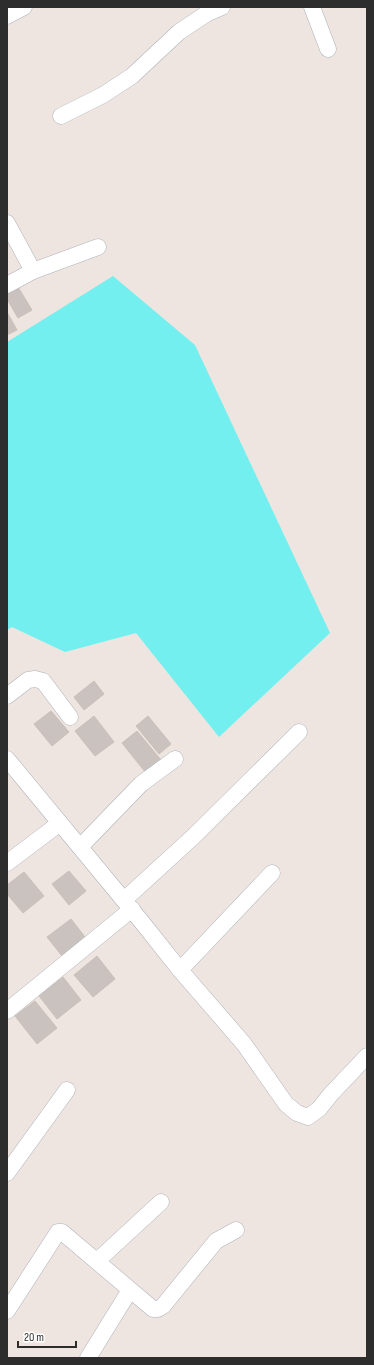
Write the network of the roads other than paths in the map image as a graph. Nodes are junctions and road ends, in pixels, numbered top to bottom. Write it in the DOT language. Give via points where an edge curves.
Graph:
graph roads {
  1 [pos="24,7"];
  2 [pos="222,7"];
  3 [pos="312,7"];
  4 [pos="7,16"];
  5 [pos="328,49"];
  6 [pos="61,116"];
  7 [pos="7,223"];
  8 [pos="98,247"];
  9 [pos="33,271"];
  10 [pos="7,285"];
  11 [pos="7,696"];
  12 [pos="70,717"];
  13 [pos="299,732"];
  14 [pos="7,759"];
  15 [pos="175,759"];
  16 [pos="60,823"];
  17 [pos="80,847"];
  18 [pos="7,863"];
  19 [pos="272,873"];
  20 [pos="128,905"];
  21 [pos="180,970"];
  22 [pos="7,1011"];
  23 [pos="367,1056"];
  24 [pos="67,1090"];
  25 [pos="8,1170"];
  26 [pos="161,1202"];
  27 [pos="236,1230"];
  28 [pos="97,1261"];
  29 [pos="130,1290"];
  30 [pos="7,1310"];
  31 [pos="88,1358"];
  1 -- 4 [label="street"];
  2 -- 6 [label="street" via="178,32 132,76 103,95"];
  3 -- 5 [label="street"];
  7 -- 9 [label="street"];
  8 -- 9 [label="street"];
  9 -- 10 [label="street"];
  11 -- 12 [label="street" via="28,680 43,681"];
  13 -- 20 [label="street"];
  14 -- 16 [label="street"];
  15 -- 17 [label="street" via="141,784"];
  16 -- 17 [label="street"];
  16 -- 18 [label="street"];
  17 -- 20 [label="street"];
  19 -- 21 [label="street"];
  20 -- 21 [label="street"];
  20 -- 22 [label="street"];
  21 -- 23 [label="street" via="244,1044 286,1104 297,1113 308,1117 319,1109"];
  24 -- 25 [label="street"];
  26 -- 28 [label="street"];
  27 -- 29 [label="street" via="216,1242 158,1309 153,1309"];
  28 -- 29 [label="street"];
  28 -- 30 [label="street" via="62,1232 58,1232"];
  29 -- 31 [label="street"];
}
